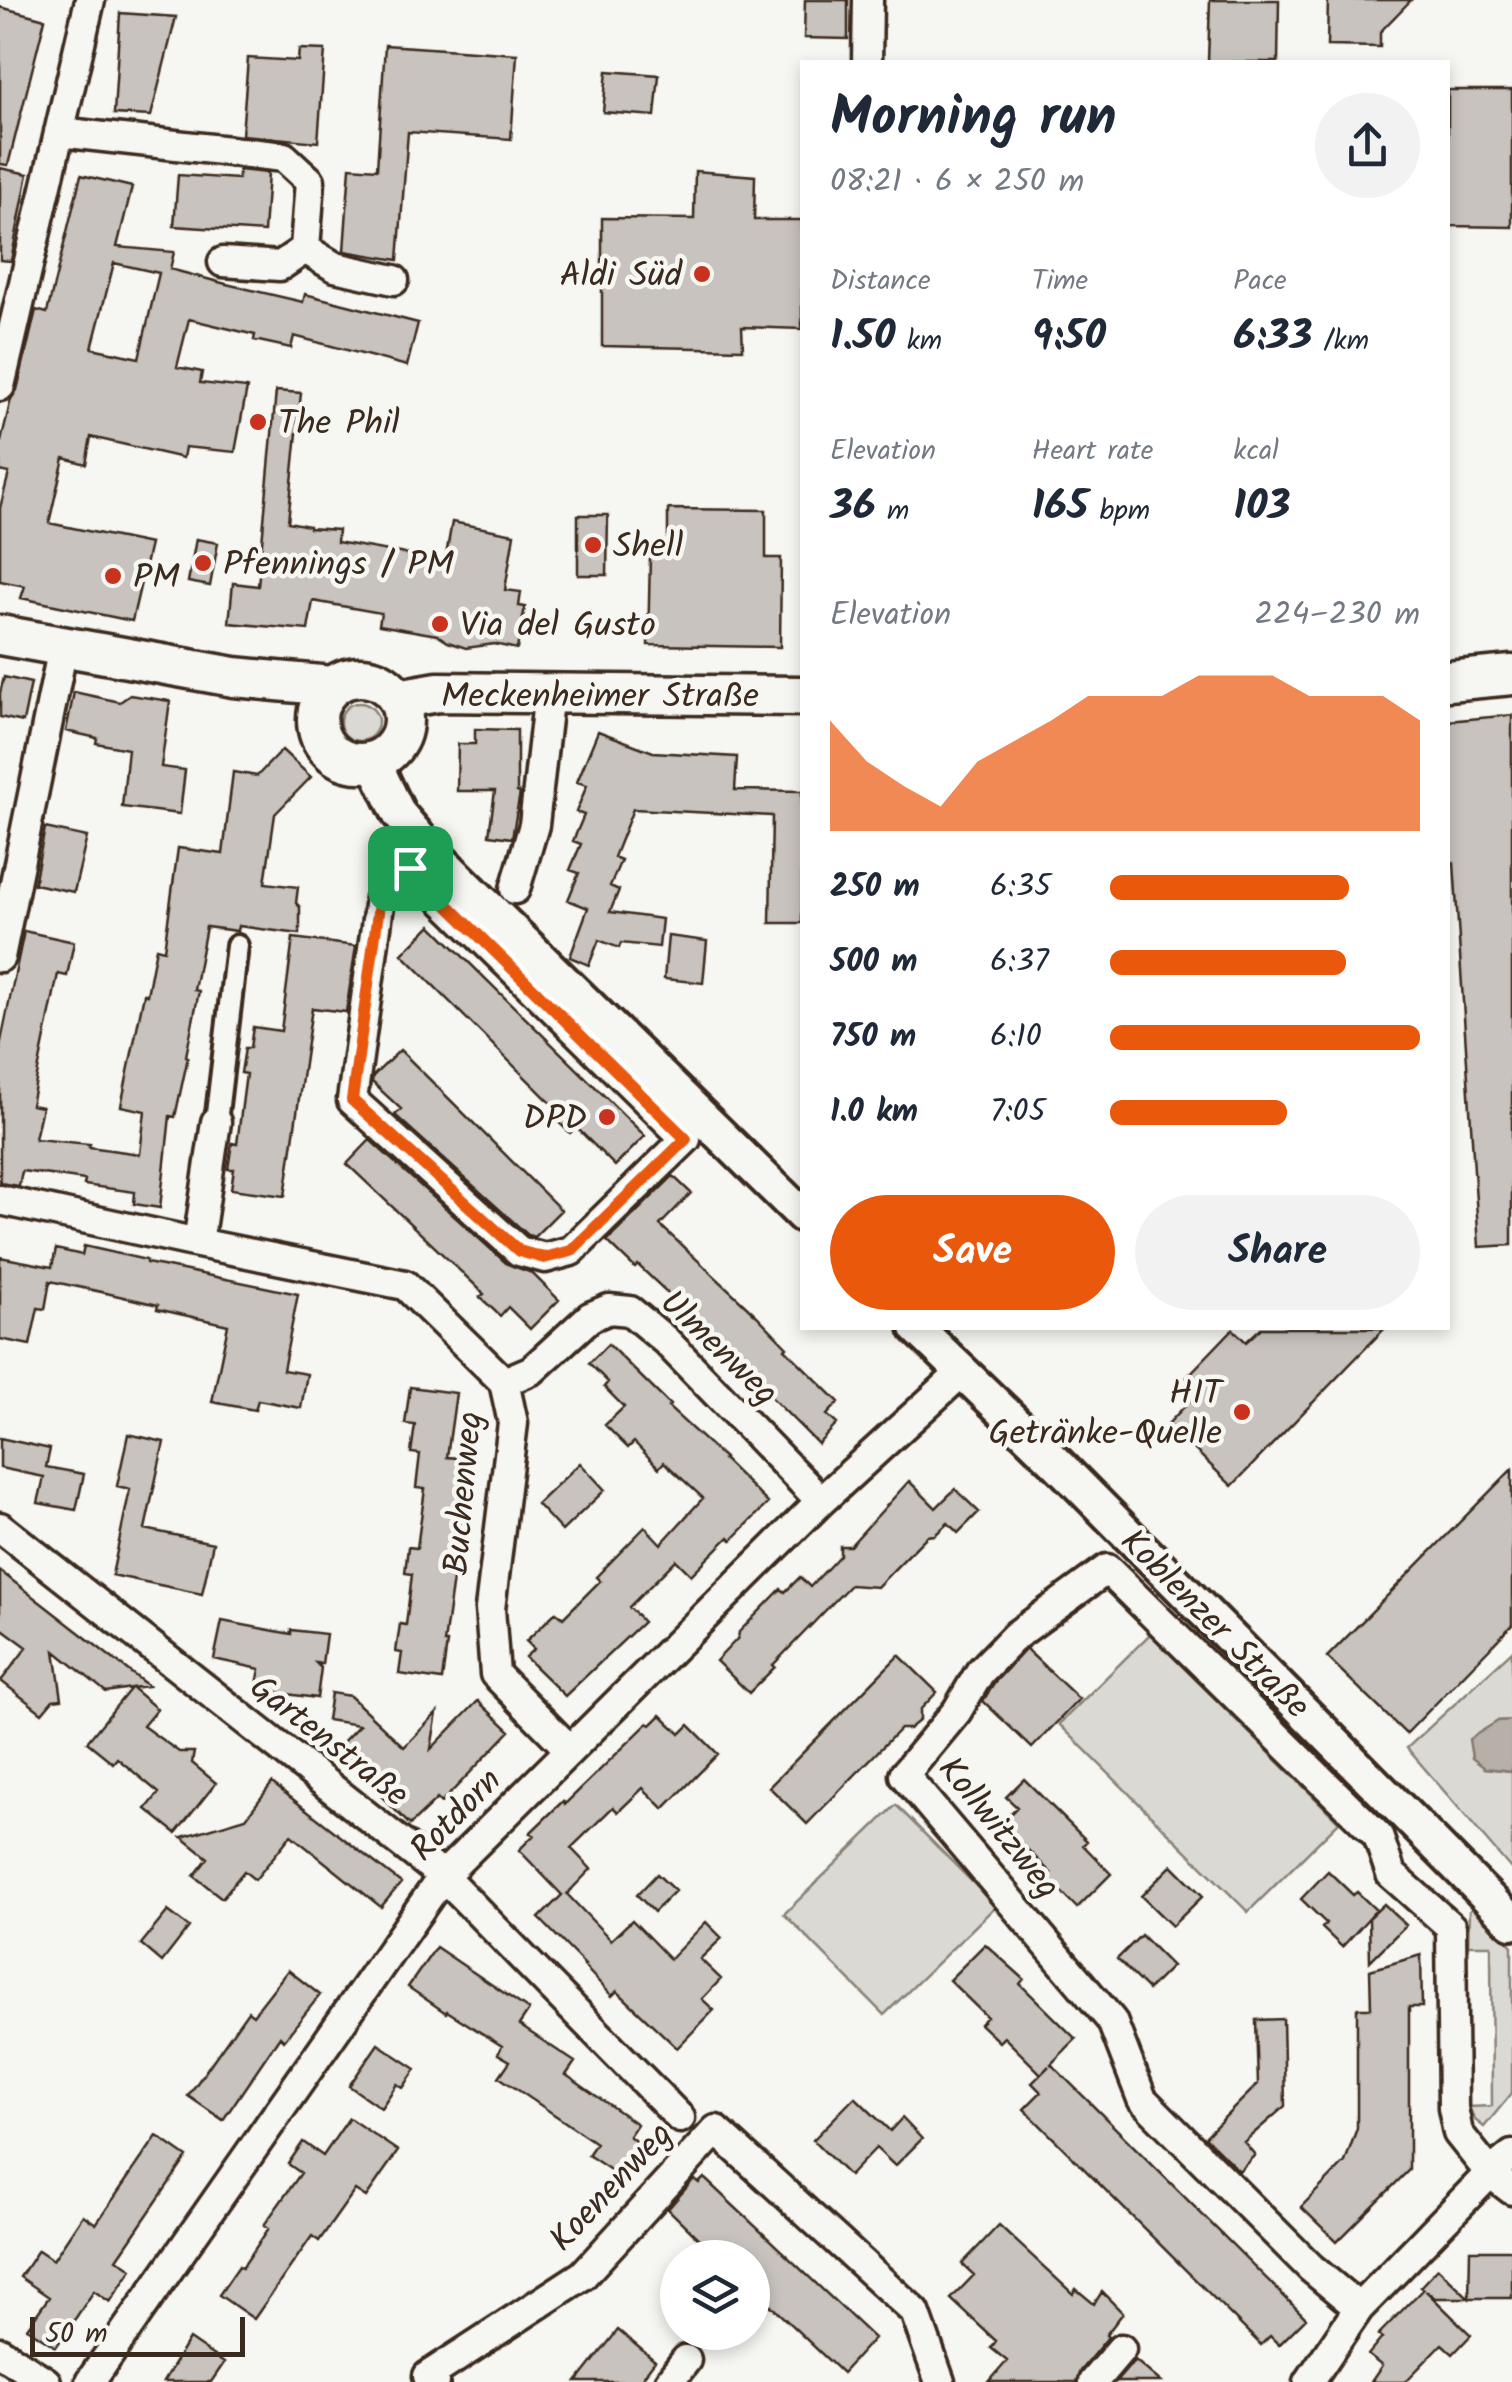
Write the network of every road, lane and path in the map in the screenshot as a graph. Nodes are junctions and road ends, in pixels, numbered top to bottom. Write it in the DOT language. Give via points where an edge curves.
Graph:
graph roads {
  1 [pos="90,0"];
  2 [pos="868,0"];
  3 [pos="868,60"];
  4 [pos="59,132"];
  5 [pos="305,250"];
  6 [pos="224,262"];
  7 [pos="394,280"];
  8 [pos="0,386"];
  9 [pos="0,635"];
  10 [pos="63,646"];
  11 [pos="1512,676"];
  12 [pos="234,677"];
  13 [pos="1450,681"];
  14 [pos="332,686"];
  15 [pos="549,692"];
  16 [pos="800,696"];
  17 [pos="398,699"];
  18 [pos="316,728"];
  19 [pos="374,762"];
  20 [pos="419,858"];
  21 [pos="515,889"];
  22 [pos="237,946"];
  23 [pos="0,957"];
  24 [pos="216,1122"];
  25 [pos="696,1129"];
  26 [pos="0,1200"];
  27 [pos="800,1213"];
  28 [pos="198,1243"];
  29 [pos="919,1330"];
  30 [pos="962,1372"];
  31 [pos="504,1382"];
  32 [pos="820,1502"];
  33 [pos="0,1528"];
  34 [pos="570,1750"];
  35 [pos="443,1876"];
  36 [pos="1512,1922"];
  37 [pos="680,2118"];
  38 [pos="1512,2141"];
  39 [pos="1505,2173"];
  40 [pos="1359,2308"];
  41 [pos="1121,2349"];
  42 [pos="0,2352"];
  43 [pos="46,2382"];
  44 [pos="90,2382"];
  45 [pos="435,2382"];
  46 [pos="940,2382"];
  47 [pos="1093,2382"];
  48 [pos="1309,2382"];
  1 -- 4 [label="street"];
  2 -- 3 [label="street"];
  4 -- 5 [label="street" via="284,157 310,180"];
  4 -- 8 [label="street"];
  5 -- 6 [label="street" via="280,266"];
  5 -- 7 [label="street" via="335,267"];
  9 -- 10 [label="main road"];
  10 -- 12 [label="main road"];
  10 -- 23 [label="street"];
  11 -- 13 [label="main road"];
  12 -- 14 [label="main road"];
  12 -- 18 [label="main road"];
  14 -- 17 [label="main road" via="361,677 376,680"];
  14 -- 18 [label="main road" via="319,705"];
  15 -- 16 [label="main road, Meckenheimer Straße"];
  15 -- 17 [label="main road, Meckenheimer Straße" via="438,692"];
  15 -- 21 [label="street" via="534,826"];
  17 -- 19 [label="main road" via="403,729 387,755"];
  18 -- 19 [label="main road" via="344,761"];
  19 -- 20 [label="street"];
  20 -- 25 [label="street"];
  20 -- 25 [label="street" via="380,898 352,1100 519,1251 544,1258 571,1251"];
  22 -- 24 [label="street"];
  24 -- 28 [label="street"];
  25 -- 27 [label="street"];
  26 -- 28 [label="street, Buchenweg"];
  28 -- 31 [label="street, Buchenweg" via="405,1285"];
  29 -- 30 [label="street, Koblenzer Straße"];
  30 -- 32 [label="street, Rotdorn"];
  30 -- 36 [label="street, Koblenzer Straße"];
  31 -- 32 [label="street, Ulmenweg" via="532,1370 590,1317 630,1310"];
  31 -- 34 [label="street, Buchenweg" via="513,1423 490,1609 495,1674"];
  32 -- 34 [label="street, Rotdorn"];
  33 -- 35 [label="street, Gartenstraße"];
  34 -- 35 [label="street, Rotdorn"];
  35 -- 37 [label="street, Gartenstraße"];
  35 -- 44 [label="street, Rotdorn"];
  38 -- 39 [label="street"];
  39 -- 40 [label="street"];
  39 -- 40 [label="street, Kollwitzweg" via="1458,2134 1451,1927 1391,1874 1378,1836 1107,1570 1016,1636 980,1672 904,1775 1112,2020 1142,2098 1310,2268"];
  40 -- 48 [label="street"];
  41 -- 47 [label="street"];
  42 -- 43 [label="street"];
  45 -- 46 [label="street, Koenenweg" via="428,2376 583,2275 716,2130 915,2312"];
}
